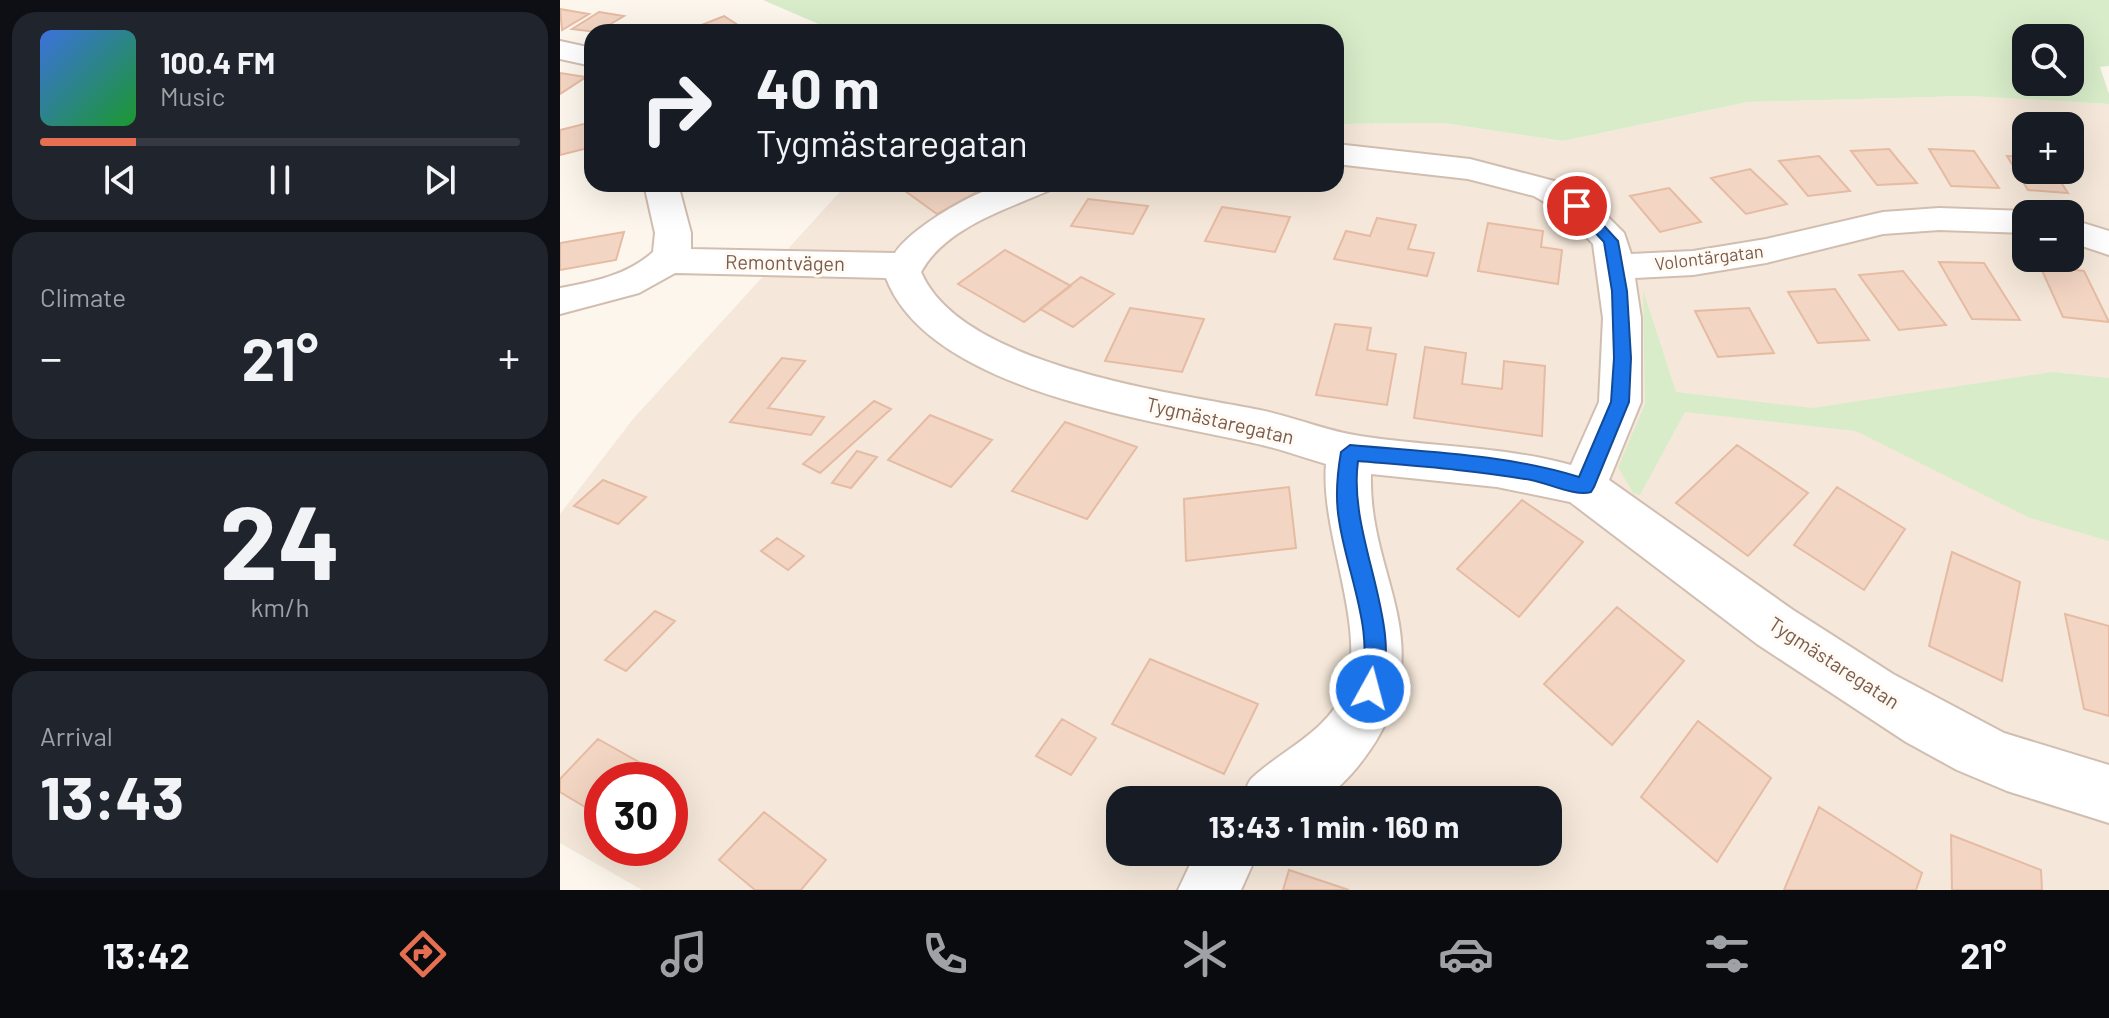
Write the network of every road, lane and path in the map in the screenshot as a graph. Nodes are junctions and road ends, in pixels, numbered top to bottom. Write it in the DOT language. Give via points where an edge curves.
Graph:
graph roads {
  1 [pos="560,50"];
  2 [pos="584,55"];
  3 [pos="1344,155"];
  4 [pos="663,192"];
  5 [pos="1020,192"];
  6 [pos="2012,222"];
  7 [pos="2084,235"];
  8 [pos="2109,243"];
  9 [pos="666,261"];
  10 [pos="905,266"];
  11 [pos="1616,267"];
  12 [pos="560,301"];
  13 [pos="1350,452"];
  14 [pos="1584,487"];
  15 [pos="1290,786"];
  16 [pos="2109,794"];
  17 [pos="1221,866"];
  18 [pos="1209,890"];
  1 -- 2 [label="street"];
  3 -- 11 [label="street" via="1470,169 1546,189 1577,206 1611,241"];
  4 -- 9 [label="street" via="674,246"];
  5 -- 10 [label="street" via="926,238"];
  6 -- 11 [label="street, Volontärgatan" via="1883,223 1766,251 1693,263"];
  7 -- 8 [label="street"];
  9 -- 10 [label="street, Remontvägen"];
  9 -- 12 [label="street" via="625,284"];
  10 -- 13 [label="street, Tygmästaregatan" via="902,272 912,295 934,318 966,342 1003,359 1116,398"];
  11 -- 14 [label="street" via="1622,318 1620,402"];
  13 -- 14 [label="street, Tygmästaregatan" via="1500,467"];
  13 -- 15 [label="street" via="1348,519 1371,615 1376,670 1363,708 1335,752"];
  14 -- 16 [label="street, Tygmästaregatan" via="1864,686 1979,752"];
  17 -- 18 [label="street"];
}
